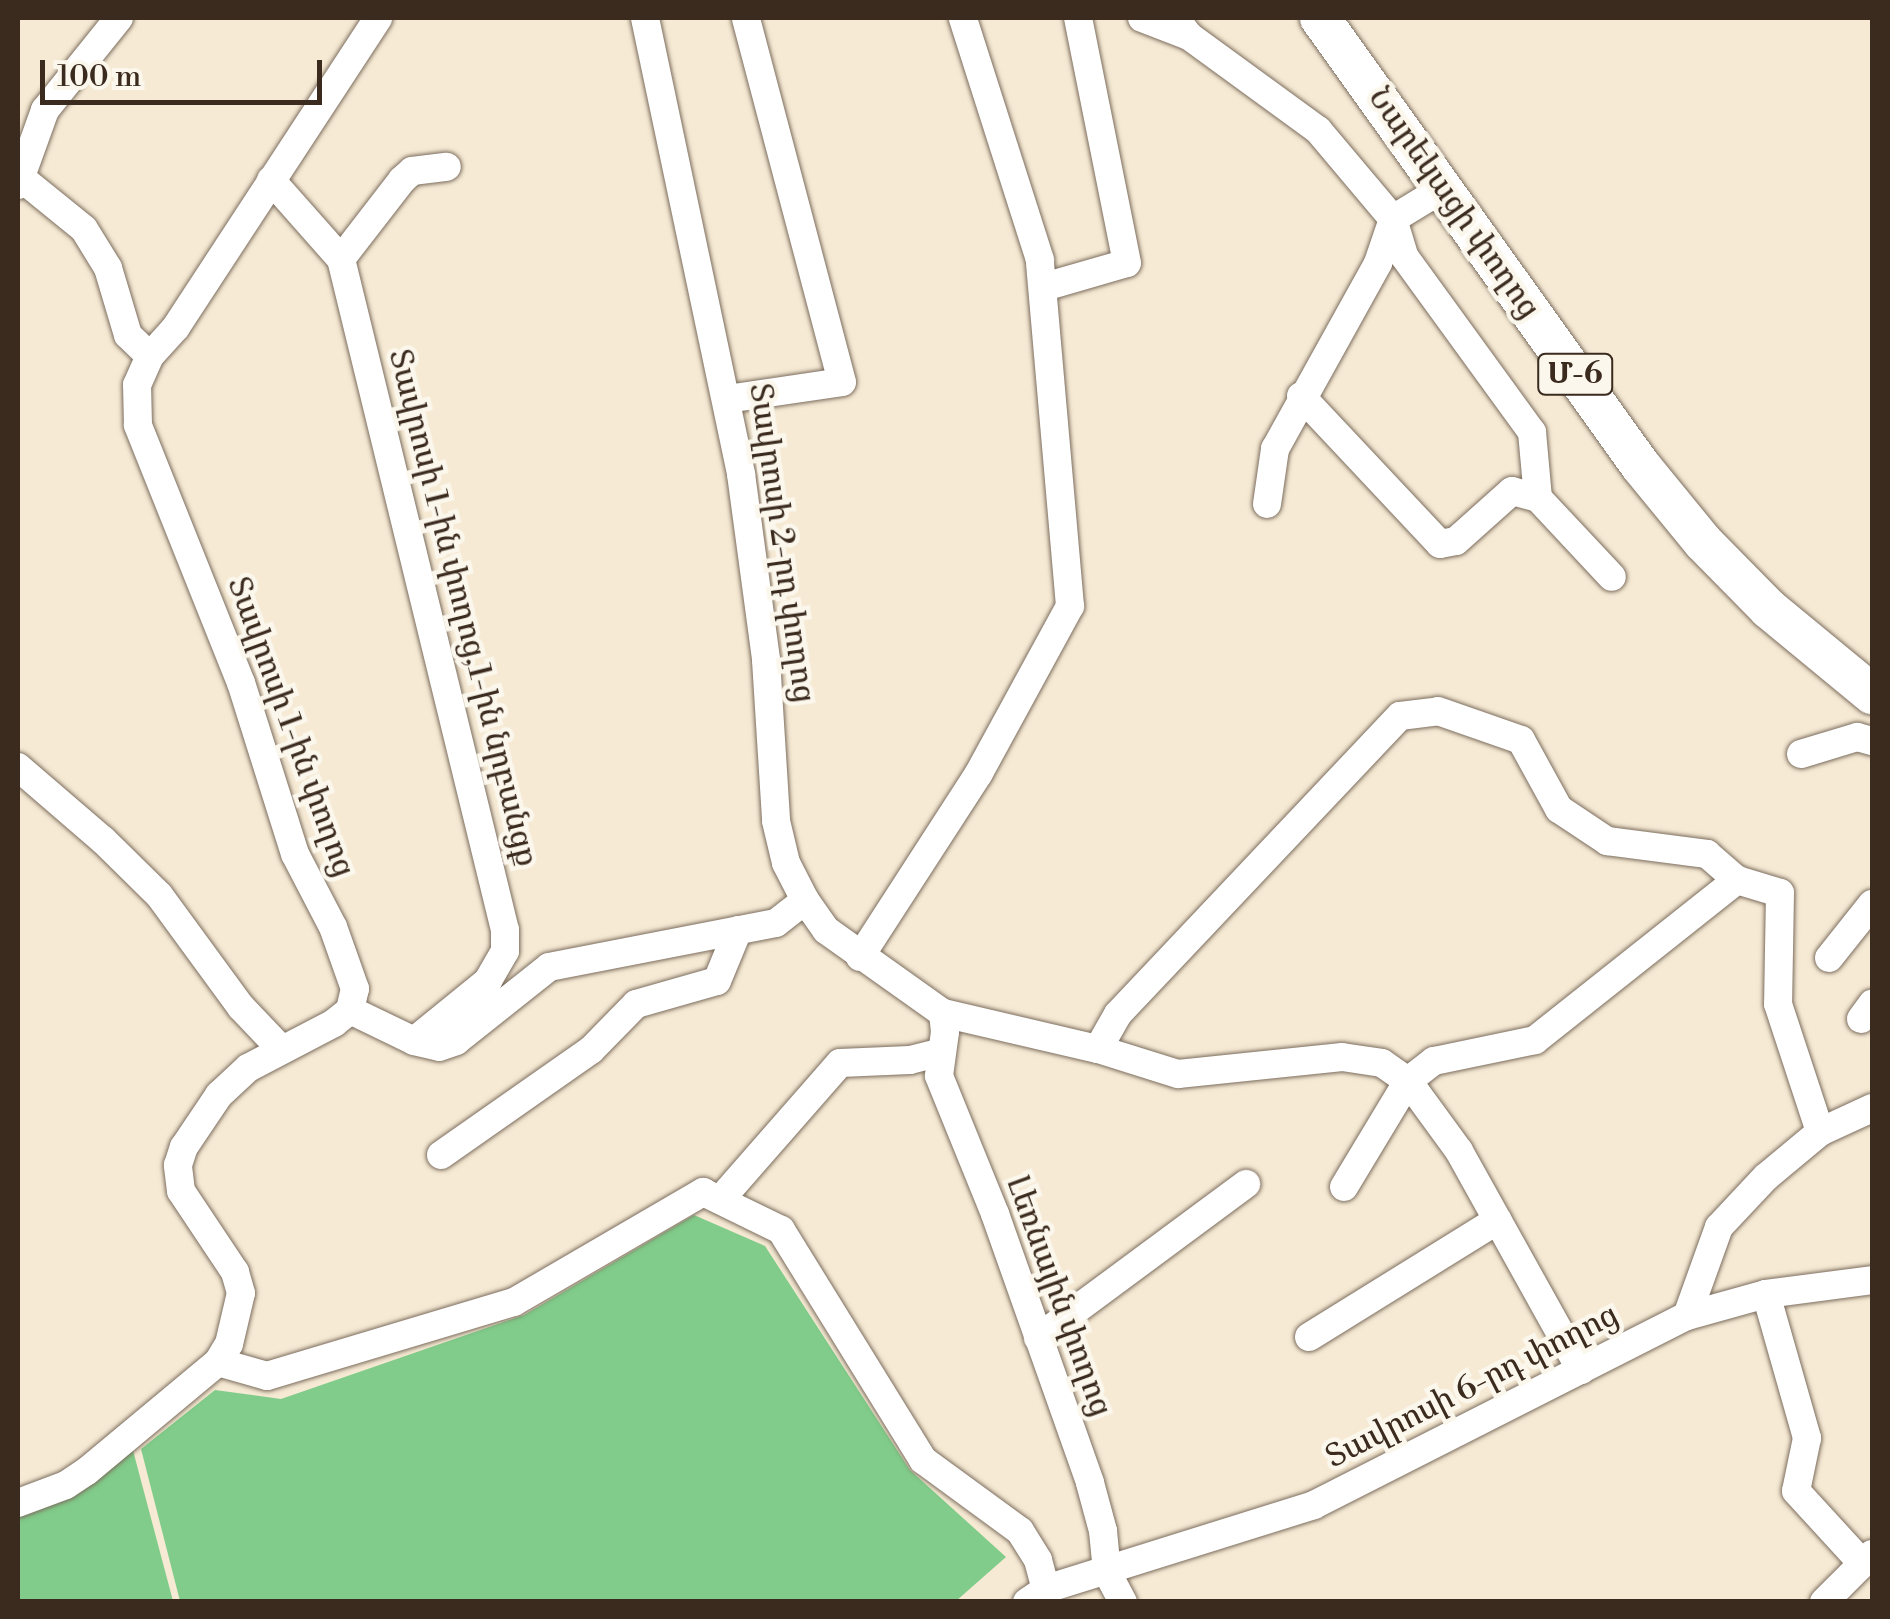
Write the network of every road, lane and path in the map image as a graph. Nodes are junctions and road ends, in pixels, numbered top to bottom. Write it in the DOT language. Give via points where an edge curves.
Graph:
graph roads {
  1 [pos="120,18"];
  2 [pos="378,18"];
  3 [pos="645,18"];
  4 [pos="746,18"];
  5 [pos="963,18"];
  6 [pos="1078,18"];
  7 [pos="1142,18"];
  8 [pos="1320,18"];
  9 [pos="1182,27"];
  10 [pos="447,167"];
  11 [pos="271,180"];
  12 [pos="19,181"];
  13 [pos="1444,188"];
  14 [pos="1393,219"];
  15 [pos="341,259"];
  16 [pos="1044,287"];
  17 [pos="150,356"];
  18 [pos="1301,396"];
  19 [pos="727,398"];
  20 [pos="1538,498"];
  21 [pos="1267,504"];
  22 [pos="1612,577"];
  23 [pos="1872,694"];
  24 [pos="1872,740"];
  25 [pos="1801,754"];
  26 [pos="18,767"];
  27 [pos="1736,880"];
  28 [pos="805,900"];
  29 [pos="1872,904"];
  30 [pos="738,930"];
  31 [pos="860,957"];
  32 [pos="1829,958"];
  33 [pos="350,1010"];
  34 [pos="943,1013"];
  35 [pos="414,1041"];
  36 [pos="1098,1049"];
  37 [pos="282,1050"];
  38 [pos="940,1052"];
  39 [pos="1408,1082"];
  40 [pos="1872,1108"];
  41 [pos="1820,1132"];
  42 [pos="441,1155"];
  43 [pos="1246,1184"];
  44 [pos="1344,1186"];
  45 [pos="720,1200"];
  46 [pos="1498,1220"];
  47 [pos="1872,1280"];
  48 [pos="1766,1294"];
  49 [pos="1687,1316"];
  50 [pos="1038,1338"];
  51 [pos="1309,1338"];
  52 [pos="218,1362"];
  53 [pos="1581,1370"];
  54 [pos="18,1504"];
  55 [pos="1868,1559"];
  56 [pos="1106,1572"];
  57 [pos="1037,1595"];
  58 [pos="1122,1602"];
  59 [pos="1824,1602"];
  1 -- 12 [label="street" via="45,110"];
  2 -- 11 [label="street, Տավրոսի 1-ին փողոց"];
  3 -- 19 [label="street, Տավրոսի 2-րդ փողոց"];
  4 -- 19 [label="street" via="842,382"];
  5 -- 16 [label="street"];
  6 -- 16 [label="street" via="1127,263"];
  7 -- 9 [label="street"];
  8 -- 13 [label="highway, Նարեկացի փողոց / Մ-6"];
  9 -- 14 [label="street" via="1318,130"];
  10 -- 15 [label="street" via="402,180"];
  11 -- 15 [label="street, Տավրոսի 1-ին փողոց,1-ին նրբանցք"];
  11 -- 17 [label="street, Տավրոսի 1-ին փողոց"];
  12 -- 17 [label="street" via="84,228 108,268 128,335"];
  13 -- 14 [label="street"];
  13 -- 23 [label="highway, Նարեկացի փողոց / Մ-6" via="1702,542"];
  14 -- 18 [label="street" via="1378,264"];
  14 -- 20 [label="street" via="1404,256 1532,432"];
  15 -- 35 [label="street, Տավրոսի 1-ին փողոց,1-ին նրբանցք" via="505,930 505,951 488,980"];
  16 -- 31 [label="street" via="1070,606 979,773"];
  17 -- 33 [label="street, Տավրոսի 1-ին փողոց" via="137,386 138,425 241,682 294,854 346,957 355,989"];
  18 -- 20 [label="street" via="1440,544 1456,541 1512,492"];
  18 -- 21 [label="street" via="1276,449"];
  19 -- 28 [label="street, Տավրոսի 2-րդ փողոց" via="759,596 776,821"];
  20 -- 22 [label="street"];
  24 -- 25 [label="street" via="1857,737"];
  26 -- 37 [label="street" via="159,895 241,1007"];
  27 -- 36 [label="street" via="1708,854 1606,841 1558,809 1521,740 1438,711 1400,716 1118,1014"];
  27 -- 39 [label="street" via="1535,1040 1434,1061"];
  27 -- 41 [label="street" via="1780,893 1778,1004"];
  28 -- 30 [label="street" via="776,924"];
  28 -- 31 [label="street, Տավրոսի 2-րդ փողոց" via="826,930"];
  29 -- 32 [label="street"];
  30 -- 35 [label="street" via="549,967 456,1041 439,1047"];
  30 -- 42 [label="street" via="717,981 636,1004 590,1050"];
  31 -- 34 [label="street, Տավրոսի 2-րդ փողոց"];
  33 -- 35 [label="street"];
  33 -- 37 [label="street"];
  34 -- 36 [label="street"];
  34 -- 38 [label="street, Լեռնային փողոց"];
  36 -- 39 [label="street" via="1178,1074 1342,1058 1382,1063"];
  37 -- 52 [label="street" via="248,1068 219,1095 194,1127 178,1165 180,1191 235,1272 241,1293 238,1319"];
  38 -- 45 [label="street" via="840,1063"];
  38 -- 50 [label="street, Լեռնային փողոց" via="939,1076"];
  39 -- 44 [label="street"];
  39 -- 46 [label="street" via="1459,1151"];
  40 -- 41 [label="street"];
  41 -- 49 [label="street" via="1719,1227"];
  43 -- 50 [label="street"];
  45 -- 52 [label="street" via="703,1192 514,1302 267,1376"];
  45 -- 57 [label="street" via="781,1230 923,1460 1020,1531 1038,1560"];
  46 -- 51 [label="street"];
  46 -- 53 [label="street"];
  47 -- 48 [label="street, Տավրոսի 6-րդ փողոց"];
  48 -- 49 [label="street, Տավրոսի 6-րդ փողոց"];
  48 -- 55 [label="street" via="1806,1438 1796,1491"];
  49 -- 53 [label="street, Տավրոսի 6-րդ փողոց"];
  50 -- 56 [label="street, Լեռնային փողոց" via="1090,1484"];
  52 -- 54 [label="street" via="66,1485"];
  53 -- 56 [label="street, Տավրոսի 6-րդ փողոց" via="1314,1505"];
  55 -- 59 [label="street"];
  56 -- 57 [label="street, Տավրոսի 6-րդ փողոց"];
  56 -- 58 [label="street, Լեռնային փողոց"];
}
